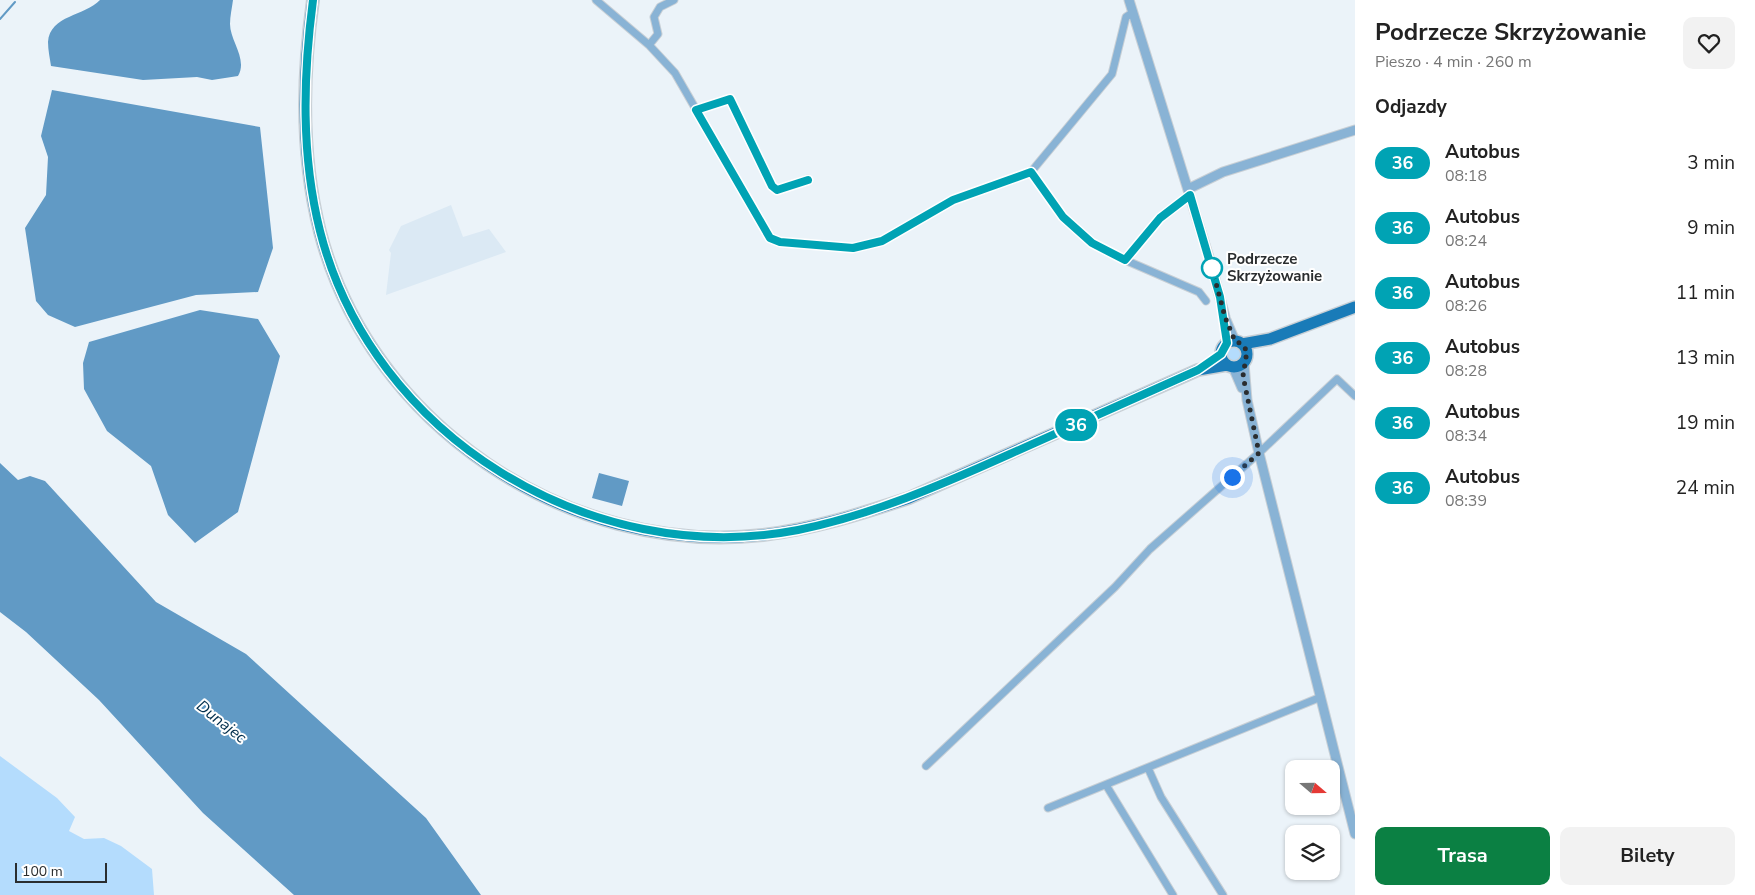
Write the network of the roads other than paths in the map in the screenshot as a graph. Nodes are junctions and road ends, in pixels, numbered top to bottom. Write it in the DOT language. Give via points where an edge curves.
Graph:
graph roads {
  1 [pos="313,0"];
  2 [pos="596,0"];
  3 [pos="674,0"];
  4 [pos="1129,0"];
  5 [pos="1132,13"];
  6 [pos="648,46"];
  7 [pos="696,110"];
  8 [pos="1355,130"];
  9 [pos="1031,172"];
  10 [pos="808,180"];
  11 [pos="1189,192"];
  12 [pos="1125,260"];
  13 [pos="1206,301"];
  14 [pos="1355,307"];
  15 [pos="1270,340"];
  16 [pos="1235,342"];
  17 [pos="1221,354"];
  18 [pos="1237,362"];
  19 [pos="1198,370"];
  20 [pos="1355,396"];
  21 [pos="1259,453"];
  22 [pos="1321,697"];
  23 [pos="926,766"];
  24 [pos="1148,768"];
  25 [pos="1106,785"];
  26 [pos="1048,808"];
  27 [pos="1355,834"];
  28 [pos="1173,895"];
  29 [pos="1223,895"];
  1 -- 19 [label="main road" via="306,79 310,184 320,233 349,307 389,371 453,440 502,474 570,509 623,525 686,535 736,537 797,530 909,498"];
  2 -- 6 [label="street"];
  3 -- 6 [label="street" via="660,7 654,17 658,34"];
  4 -- 5 [label="street"];
  5 -- 9 [label="street" via="1126,17 1112,74"];
  5 -- 11 [label="street"];
  6 -- 7 [label="street" via="675,73"];
  7 -- 9 [label="street" via="770,238 780,242 853,248 882,241 953,200"];
  7 -- 10 [label="street" via="730,99 772,186 777,190"];
  8 -- 11 [label="street" via="1223,172"];
  9 -- 12 [label="street" via="1063,217 1092,243"];
  11 -- 12 [label="street" via="1160,218"];
  11 -- 16 [label="street"];
  12 -- 13 [label="street" via="1199,292"];
  14 -- 15 [label="main road"];
  15 -- 16 [label="main road"];
  15 -- 18 [label="main road"];
  16 -- 17 [label="main road"];
  16 -- 18 [label="main road"];
  17 -- 18 [label="main road"];
  17 -- 19 [label="main road"];
  18 -- 19 [label="main road"];
  18 -- 21 [label="street"];
  20 -- 21 [label="street" via="1337,379"];
  21 -- 22 [label="street"];
  21 -- 23 [label="street" via="1150,549 1115,587"];
  22 -- 24 [label="street"];
  22 -- 27 [label="street"];
  24 -- 25 [label="street"];
  24 -- 29 [label="street" via="1161,798"];
  25 -- 26 [label="street"];
  25 -- 28 [label="street"];
}
